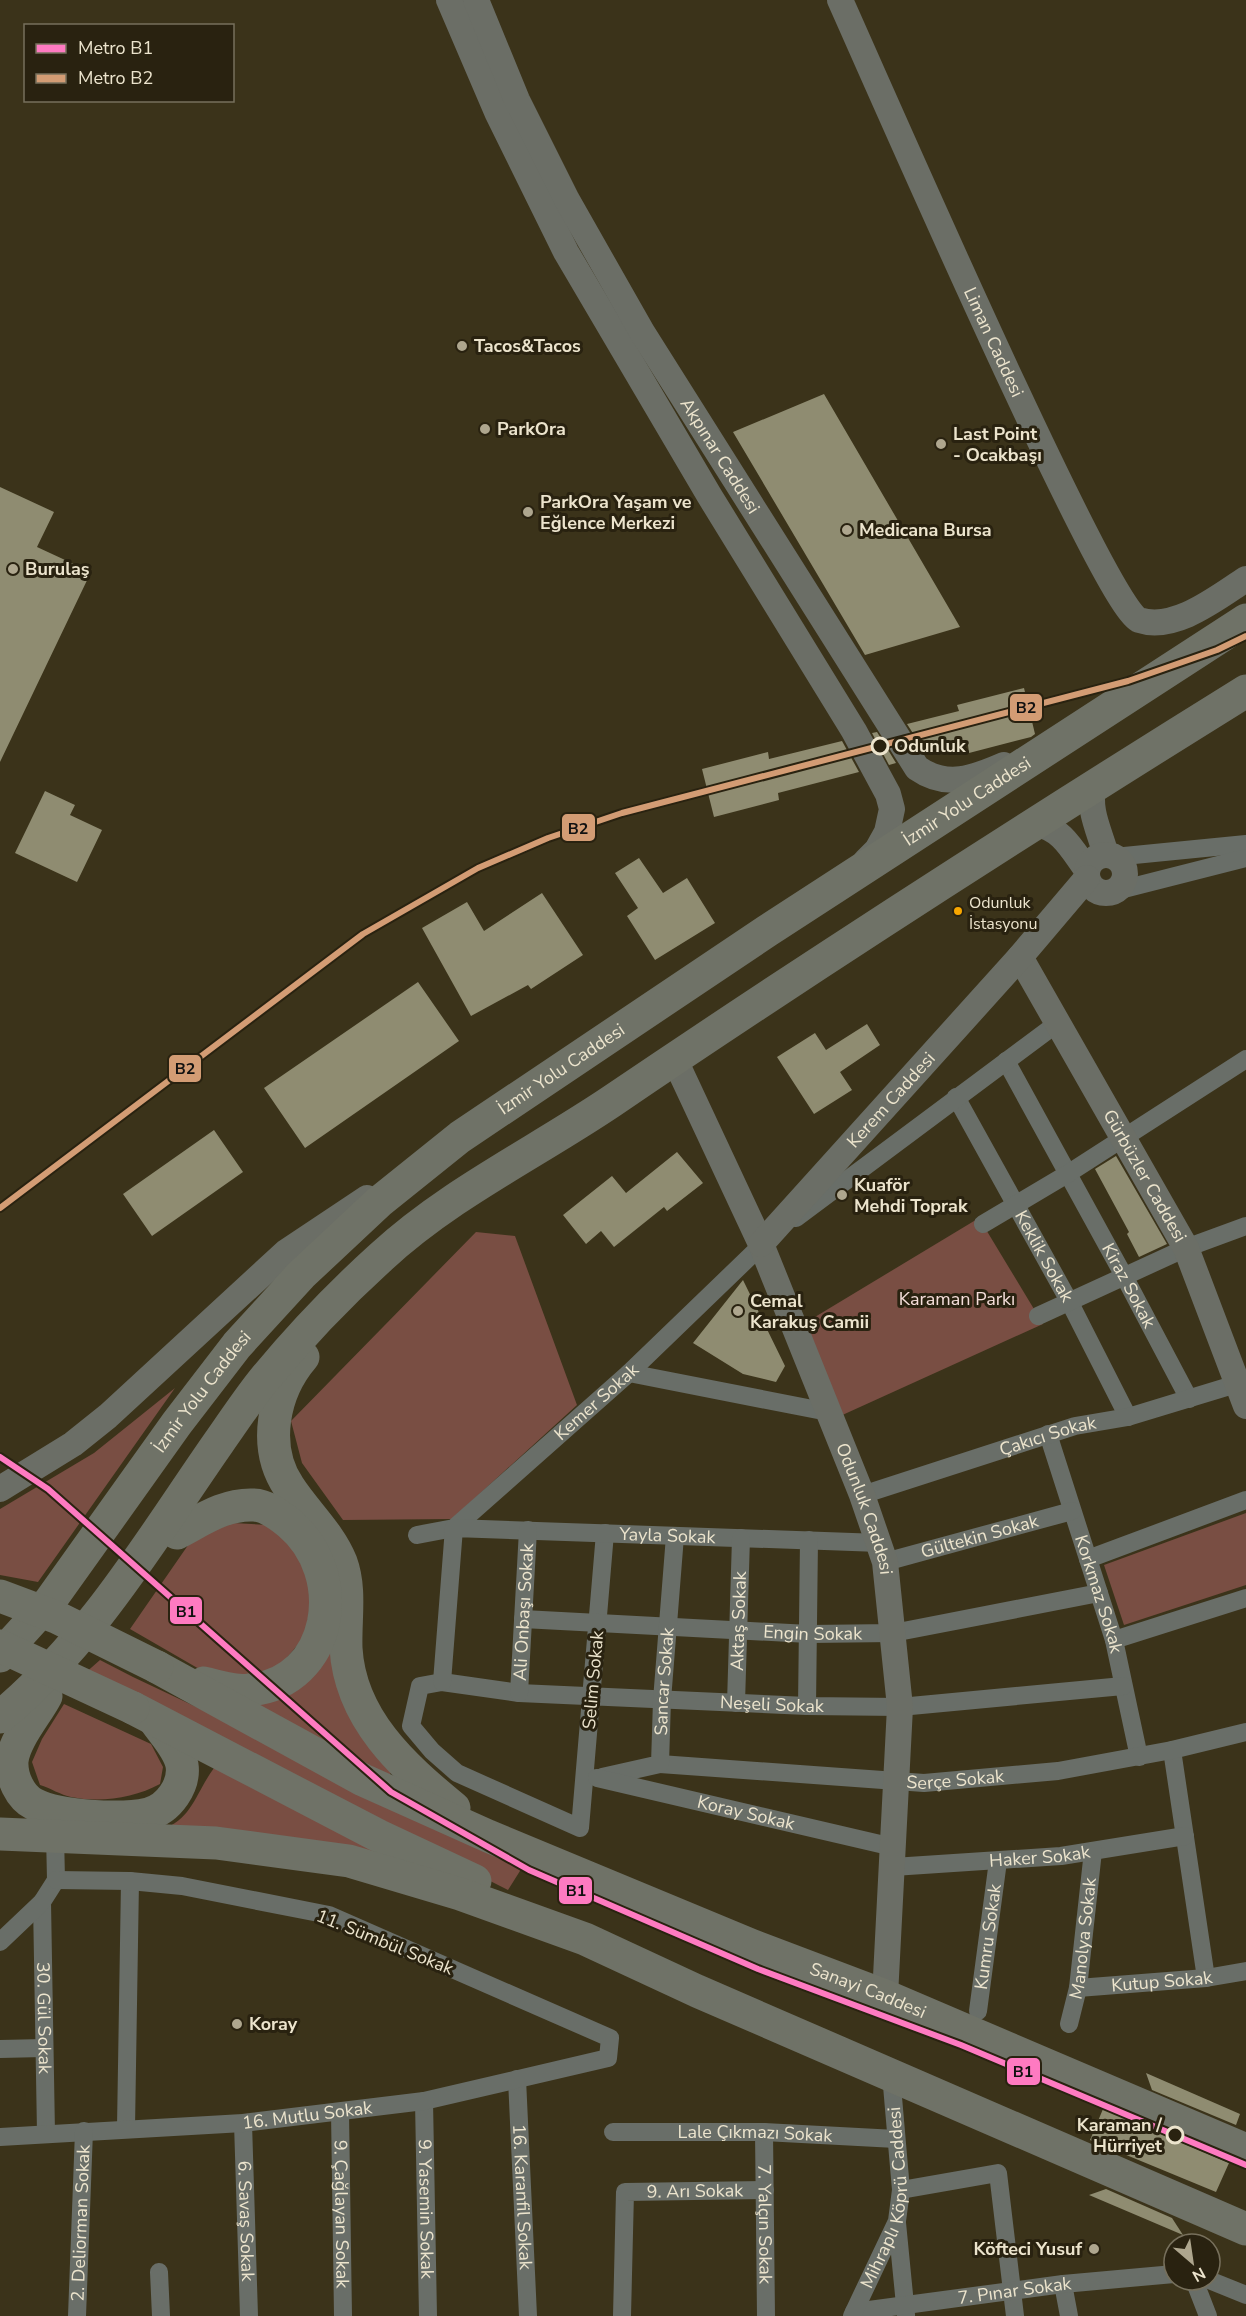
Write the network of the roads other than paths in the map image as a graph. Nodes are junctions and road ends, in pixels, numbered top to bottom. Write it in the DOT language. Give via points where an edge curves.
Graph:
graph roads {
  1 [pos="449,0"];
  2 [pos="476,0"];
  3 [pos="840,0"];
  4 [pos="1246,579"];
  5 [pos="1246,620"];
  6 [pos="1246,691"];
  7 [pos="1054,743"];
  8 [pos="1094,786"];
  9 [pos="1036,824"];
  10 [pos="1246,844"];
  11 [pos="1246,858"];
  12 [pos="1102,874"];
  13 [pos="842,885"];
  14 [pos="1020,957"];
  15 [pos="1059,1022"];
  16 [pos="674,1058"];
  17 [pos="1246,1059"];
  18 [pos="1006,1061"];
  19 [pos="956,1097"];
  20 [pos="460,1137"];
  21 [pos="1125,1137"];
  22 [pos="1069,1173"];
  23 [pos="1015,1206"];
  24 [pos="982,1224"];
  25 [pos="1246,1226"];
  26 [pos="415,1230"];
  27 [pos="761,1244"];
  28 [pos="1186,1248"];
  29 [pos="1124,1276"];
  30 [pos="1069,1301"];
  31 [pos="1038,1316"];
  32 [pos="629,1373"];
  33 [pos="289,1374"];
  34 [pos="1243,1390"];
  35 [pos="1189,1399"];
  36 [pos="828,1412"];
  37 [pos="1128,1417"];
  38 [pos="1048,1434"];
  39 [pos="0,1489"];
  40 [pos="862,1495"];
  41 [pos="1246,1500"];
  42 [pos="1072,1511"];
  43 [pos="454,1528"];
  44 [pos="528,1530"];
  45 [pos="177,1533"];
  46 [pos="605,1533"];
  47 [pos="417,1535"];
  48 [pos="675,1536"];
  49 [pos="741,1538"];
  50 [pos="809,1540"];
  51 [pos="883,1553"];
  52 [pos="1088,1559"];
  53 [pos="1100,1593"];
  54 [pos="0,1596"];
  55 [pos="1246,1599"];
  56 [pos="523,1619"];
  57 [pos="597,1624"];
  58 [pos="668,1626"];
  59 [pos="738,1630"];
  60 [pos="893,1633"];
  61 [pos="809,1634"];
  62 [pos="1114,1640"];
  63 [pos="0,1646"];
  64 [pos="0,1656"];
  65 [pos="166,1672"];
  66 [pos="442,1682"];
  67 [pos="1123,1686"];
  68 [pos="519,1693"];
  69 [pos="46,1696"];
  70 [pos="591,1696"];
  71 [pos="662,1700"];
  72 [pos="736,1703"];
  73 [pos="807,1706"];
  74 [pos="900,1707"];
  75 [pos="144,1714"];
  76 [pos="0,1717"];
  77 [pos="1246,1732"];
  78 [pos="0,1734"];
  79 [pos="1172,1750"];
  80 [pos="1139,1756"];
  81 [pos="660,1764"];
  82 [pos="897,1781"];
  83 [pos="579,1828"];
  84 [pos="0,1834"];
  85 [pos="55,1834"];
  86 [pos="488,1836"];
  87 [pos="1185,1836"];
  88 [pos="1094,1851"];
  89 [pos="893,1857"];
  90 [pos="998,1861"];
  91 [pos="56,1880"];
  92 [pos="130,1881"];
  93 [pos="42,1902"];
  94 [pos="0,1942"];
  95 [pos="1246,1971"];
  96 [pos="1206,1978"];
  97 [pos="1078,1988"];
  98 [pos="697,1991"];
  99 [pos="885,1996"];
  100 [pos="978,2011"];
  101 [pos="1069,2024"];
  102 [pos="44,2048"];
  103 [pos="0,2049"];
  104 [pos="608,2058"];
  105 [pos="891,2074"];
  106 [pos="517,2079"];
  107 [pos="424,2101"];
  108 [pos="340,2112"];
  109 [pos="243,2124"];
  110 [pos="126,2128"];
  111 [pos="84,2131"];
  112 [pos="614,2132"];
  113 [pos="764,2132"];
  114 [pos="46,2133"];
  115 [pos="0,2137"];
  116 [pos="896,2139"];
  117 [pos="1246,2150"];
  118 [pos="765,2190"];
  119 [pos="901,2190"];
  120 [pos="897,2221"];
  121 [pos="1246,2229"];
  122 [pos="159,2272"];
  123 [pos="1162,2275"];
  124 [pos="1063,2284"];
  125 [pos="1222,2285"];
  126 [pos="1012,2291"];
  127 [pos="1199,2292"];
  128 [pos="1246,2295"];
  129 [pos="905,2311"];
  130 [pos="853,2314"];
  131 [pos="77,2316"];
  132 [pos="161,2316"];
  133 [pos="249,2316"];
  134 [pos="343,2316"];
  135 [pos="428,2316"];
  136 [pos="528,2316"];
  137 [pos="622,2316"];
  138 [pos="766,2316"];
  139 [pos="1015,2316"];
  140 [pos="1069,2316"];
  141 [pos="1208,2316"];
  1 -- 13 [label="street, Akpınar Caddesi" via="497,112 566,252 888,794 892,809 887,832 877,850"];
  2 -- 7 [label="street, Akpınar Caddesi" via="517,99 567,200 642,332 917,768 928,776 957,782"];
  3 -- 4 [label="street, Liman Caddesi" via="1038,437 1104,573 1127,610 1137,620 1157,623 1196,612"];
  5 -- 7 [label="highway, İzmir Yolu Caddesi"];
  6 -- 8 [label="highway"];
  7 -- 13 [label="highway, İzmir Yolu Caddesi"];
  8 -- 9 [label="highway"];
  8 -- 12 [label="street" via="1091,796"];
  9 -- 12 [label="street" via="1049,825"];
  9 -- 16 [label="highway"];
  10 -- 12 [label="street"];
  11 -- 12 [label="street"];
  12 -- 14 [label="street, Kerem Caddesi"];
  13 -- 20 [label="highway, İzmir Yolu Caddesi"];
  14 -- 15 [label="street, Gürbüzler Caddesi"];
  14 -- 27 [label="street, Kerem Caddesi"];
  15 -- 18 [label="street, Kemer Sokak"];
  15 -- 21 [label="street, Gürbüzler Caddesi"];
  16 -- 26 [label="highway" via="567,1131 440,1209"];
  16 -- 27 [label="street, Odunluk Caddesi"];
  17 -- 21 [label="street"];
  18 -- 19 [label="street, Kemer Sokak"];
  18 -- 22 [label="street, Kiraz Sokak"];
  19 -- 23 [label="street, Keklik Sokak"];
  19 -- 27 [label="street, Kemer Sokak"];
  20 -- 39 [label="street" via="286,1252 108,1416 73,1444"];
  20 -- 64 [label="highway, İzmir Yolu Caddesi" via="370,1210 301,1275 237,1345 50,1601"];
  21 -- 22 [label="street"];
  21 -- 28 [label="street, Gürbüzler Caddesi"];
  22 -- 23 [label="street"];
  22 -- 29 [label="street, Kiraz Sokak"];
  23 -- 24 [label="street"];
  23 -- 30 [label="street, Keklik Sokak"];
  25 -- 28 [label="street"];
  26 -- 33 [label="highway"];
  26 -- 76 [label="highway" via="344,1293 261,1383 111,1600 72,1648"];
  27 -- 32 [label="street, Kemer Sokak"];
  27 -- 36 [label="street, Odunluk Caddesi"];
  28 -- 29 [label="street"];
  28 -- 34 [label="street, Gürbüzler Caddesi"];
  29 -- 30 [label="street"];
  29 -- 35 [label="street, Kiraz Sokak"];
  30 -- 31 [label="street"];
  30 -- 37 [label="street, Keklik Sokak"];
  32 -- 36 [label="street"];
  32 -- 43 [label="street, Kemer Sokak"];
  33 -- 45 [label="highway"];
  33 -- 86 [label="highway" via="275,1416 276,1454 281,1474 333,1545 342,1564 347,1600 346,1651 365,1713 410,1772"];
  34 -- 35 [label="street, Çakıcı Sokak"];
  35 -- 37 [label="street, Çakıcı Sokak"];
  36 -- 40 [label="street, Odunluk Caddesi"];
  37 -- 38 [label="street, Çakıcı Sokak"];
  38 -- 40 [label="street, Çakıcı Sokak"];
  38 -- 42 [label="street, Korkmaz Sokak"];
  40 -- 51 [label="street, Odunluk Caddesi"];
  41 -- 52 [label="street"];
  42 -- 51 [label="street, Gültekin Sokak"];
  42 -- 52 [label="street, Korkmaz Sokak"];
  43 -- 44 [label="street, Yayla Sokak"];
  43 -- 47 [label="street"];
  43 -- 66 [label="street"];
  44 -- 46 [label="street, Yayla Sokak"];
  44 -- 56 [label="street, Ali Onbaşı Sokak"];
  45 -- 65 [label="highway" via="224,1508 254,1505 268,1509 297,1529 307,1542 322,1572 327,1607 309,1655 282,1680 249,1690 229,1689"];
  45 -- 69 [label="highway" via="83,1660"];
  46 -- 48 [label="street, Yayla Sokak"];
  46 -- 57 [label="street, Selim Sokak"];
  48 -- 49 [label="street, Yayla Sokak"];
  48 -- 58 [label="street, Sancar Sokak"];
  49 -- 50 [label="street, Yayla Sokak"];
  49 -- 59 [label="street, Aktaş Sokak"];
  50 -- 51 [label="street, Yayla Sokak"];
  50 -- 61 [label="street"];
  51 -- 60 [label="street, Odunluk Caddesi"];
  52 -- 53 [label="street, Korkmaz Sokak"];
  53 -- 60 [label="street, Engin Sokak"];
  53 -- 62 [label="street, Korkmaz Sokak"];
  54 -- 65 [label="highway, bridge" via="56,1617"];
  55 -- 62 [label="street"];
  56 -- 57 [label="street, Engin Sokak"];
  56 -- 68 [label="street, Ali Onbaşı Sokak"];
  57 -- 58 [label="street, Engin Sokak"];
  57 -- 70 [label="street, Selim Sokak"];
  58 -- 59 [label="street, Engin Sokak"];
  58 -- 71 [label="street, Sancar Sokak"];
  59 -- 61 [label="street, Engin Sokak"];
  59 -- 72 [label="street, Aktaş Sokak"];
  60 -- 61 [label="street, Engin Sokak"];
  60 -- 74 [label="street, Odunluk Caddesi"];
  61 -- 73 [label="street"];
  62 -- 67 [label="street, Korkmaz Sokak"];
  63 -- 75 [label="highway, bridge"];
  65 -- 86 [label="highway, Sanayi Caddesi" via="363,1780"];
  66 -- 68 [label="street, Neşeli Sokak"];
  66 -- 83 [label="street, Neşeli Sokak" via="420,1686 411,1726 440,1759 457,1773"];
  67 -- 74 [label="street, Neşeli Sokak"];
  67 -- 80 [label="street, Korkmaz Sokak"];
  68 -- 70 [label="street, Neşeli Sokak"];
  69 -- 75 [label="highway" via="12,1760 24,1797 46,1809 98,1816 150,1814 172,1798 179,1787 182,1764 177,1751"];
  69 -- 78 [label="highway"];
  70 -- 71 [label="street, Neşeli Sokak"];
  70 -- 83 [label="street, Selim Sokak"];
  71 -- 72 [label="street, Neşeli Sokak"];
  71 -- 81 [label="street, Sancar Sokak"];
  72 -- 73 [label="street, Neşeli Sokak"];
  73 -- 74 [label="street, Neşeli Sokak"];
  74 -- 82 [label="street, Odunluk Caddesi"];
  75 -- 98 [label="highway" via="379,1836 532,1907"];
  77 -- 79 [label="street, Serçe Sokak"];
  79 -- 80 [label="street, Serçe Sokak"];
  79 -- 87 [label="street"];
  80 -- 82 [label="street, Serçe Sokak" via="1058,1771 957,1781"];
  81 -- 82 [label="street, Serçe Sokak"];
  81 -- 89 [label="street, Koray Sokak" via="597,1778"];
  82 -- 89 [label="street, Odunluk Caddesi"];
  84 -- 85 [label="highway"];
  85 -- 91 [label="street"];
  85 -- 98 [label="highway" via="216,1842 349,1861 460,1894 585,1940"];
  86 -- 99 [label="highway, Sanayi Caddesi"];
  87 -- 88 [label="street, Haker Sokak"];
  87 -- 96 [label="street"];
  88 -- 90 [label="street, Haker Sokak"];
  88 -- 97 [label="street, Manolya Sokak"];
  89 -- 90 [label="street, Haker Sokak"];
  89 -- 99 [label="street, Odunluk Caddesi"];
  90 -- 100 [label="street, Kumru Sokak"];
  91 -- 92 [label="street, 11. Sümbül Sokak"];
  91 -- 93 [label="street"];
  92 -- 104 [label="street, 11. Sümbül Sokak" via="182,1886 329,1916 610,2038"];
  92 -- 110 [label="street"];
  93 -- 94 [label="street"];
  93 -- 102 [label="street, 30. Gül Sokak"];
  95 -- 96 [label="street, Kutup Sokak"];
  96 -- 97 [label="street, Kutup Sokak"];
  97 -- 101 [label="street, Manolya Sokak"];
  98 -- 105 [label="highway"];
  99 -- 117 [label="highway, Sanayi Caddesi"];
  102 -- 103 [label="street"];
  102 -- 114 [label="street, 30. Gül Sokak"];
  104 -- 106 [label="street, 16. Mutlu Sokak"];
  105 -- 116 [label="street, Mihraplı Köprü Caddesi"];
  105 -- 121 [label="highway"];
  106 -- 107 [label="street, 16. Mutlu Sokak"];
  106 -- 136 [label="street, 16. Karanfil Sokak"];
  107 -- 108 [label="street, 16. Mutlu Sokak"];
  107 -- 135 [label="street, 9. Yasemin Sokak"];
  108 -- 109 [label="street, 16. Mutlu Sokak"];
  108 -- 134 [label="street, 9. Çağlayan Sokak"];
  109 -- 110 [label="street, 16. Mutlu Sokak"];
  109 -- 133 [label="street, 6. Savaş Sokak"];
  110 -- 111 [label="street, 16. Mutlu Sokak"];
  111 -- 114 [label="street, 16. Mutlu Sokak"];
  111 -- 131 [label="street, 2. Deliorman Sokak"];
  112 -- 113 [label="street, Lale Çıkmazı Sokak"];
  113 -- 116 [label="street, Lale Çıkmazı Sokak"];
  113 -- 118 [label="street, 7. Yalçın Sokak"];
  114 -- 115 [label="street, 16. Mutlu Sokak"];
  116 -- 119 [label="street, Mihraplı Köprü Caddesi"];
  118 -- 137 [label="street, 9. Arı Sokak" via="625,2192"];
  118 -- 138 [label="street, 7. Yalçın Sokak"];
  119 -- 120 [label="street, Mihraplı Köprü Caddesi"];
  119 -- 126 [label="street" via="998,2173"];
  120 -- 129 [label="street"];
  120 -- 130 [label="street, Mihraplı Köprü Caddesi"];
  122 -- 132 [label="street"];
  123 -- 124 [label="street, 7. Pınar Sokak"];
  124 -- 126 [label="street, 7. Pınar Sokak"];
  124 -- 140 [label="street"];
  125 -- 128 [label="street"];
  126 -- 129 [label="street, 7. Pınar Sokak"];
  126 -- 139 [label="street"];
  127 -- 141 [label="street"];
  129 -- 130 [label="street, 7. Pınar Sokak"];
}
